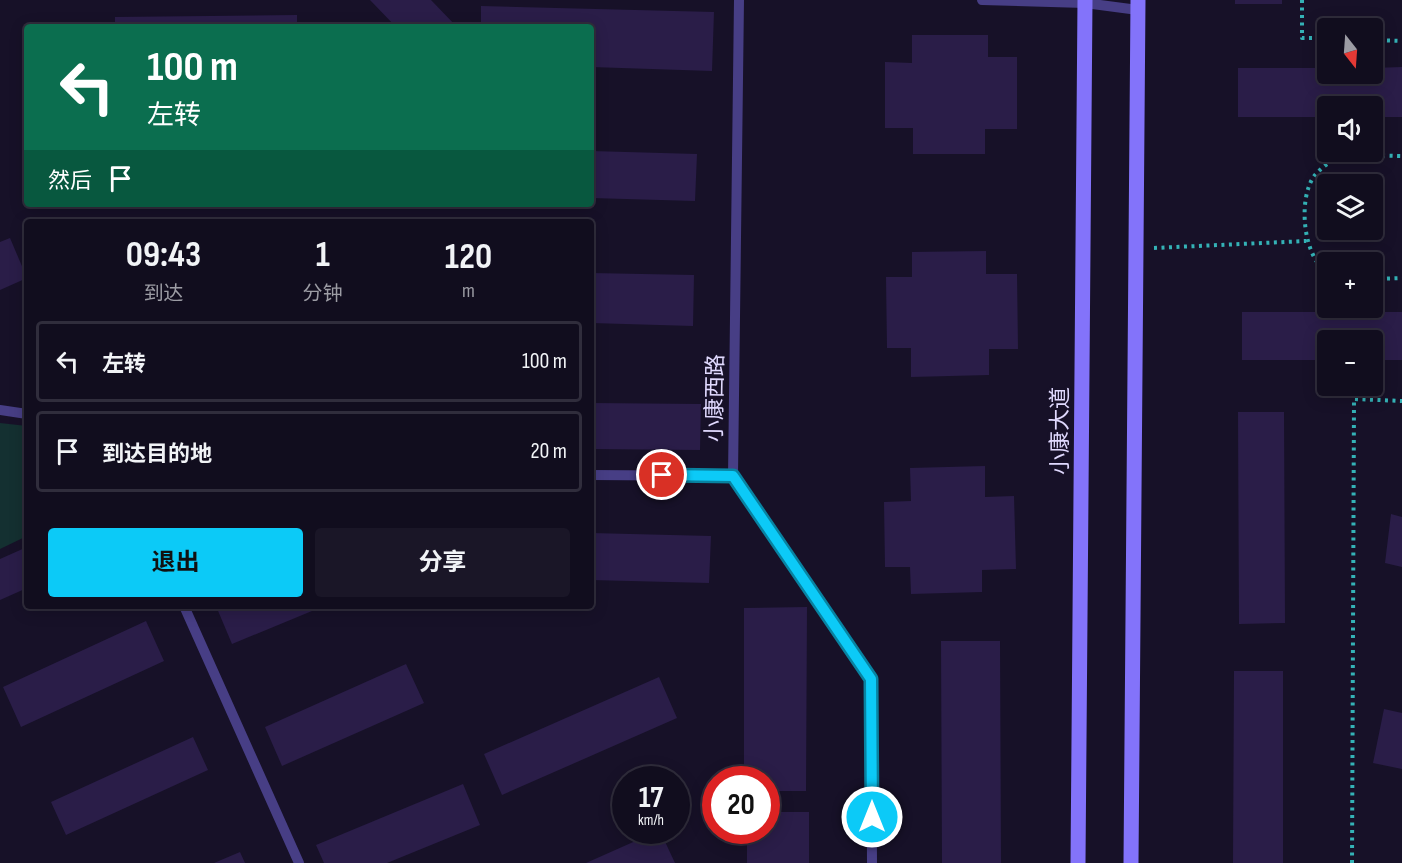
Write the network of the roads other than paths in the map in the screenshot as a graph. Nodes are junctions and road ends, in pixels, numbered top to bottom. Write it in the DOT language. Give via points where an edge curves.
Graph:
graph roads {
  1 [pos="739,0"];
  2 [pos="982,0"];
  3 [pos="1085,2"];
  4 [pos="1138,5"];
  5 [pos="0,411"];
  6 [pos="24,414"];
  7 [pos="594,475"];
  8 [pos="733,476"];
  9 [pos="185,609"];
  10 [pos="299,863"];
  11 [pos="872,863"];
  12 [pos="1078,863"];
  13 [pos="1131,863"];
  1 -- 8 [label="lane, 小康西路"];
  2 -- 3 [label="lane"];
  3 -- 4 [label="lane"];
  3 -- 12 [label="main road, 小康大道"];
  4 -- 13 [label="main road"];
  5 -- 6 [label="lane"];
  7 -- 8 [label="lane"];
  8 -- 11 [label="lane" via="871,679"];
  9 -- 10 [label="lane"];
}
